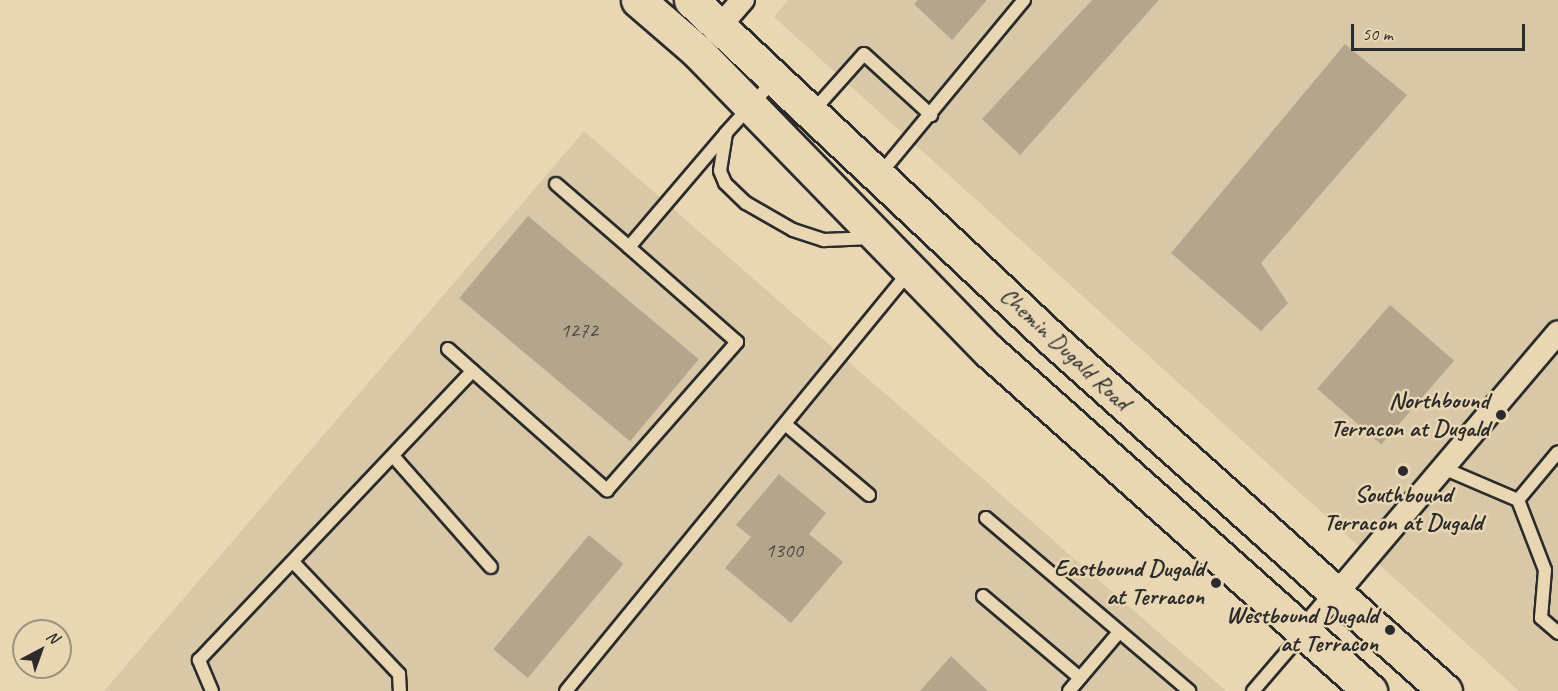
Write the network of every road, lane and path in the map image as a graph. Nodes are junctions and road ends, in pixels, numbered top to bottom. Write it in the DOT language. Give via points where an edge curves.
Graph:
graph roads {
  1 [pos="638,0"];
  2 [pos="691,0"];
  3 [pos="743,0"];
  4 [pos="1024,0"];
  5 [pos="720,26"];
  6 [pos="777,77"];
  7 [pos="750,106"];
  8 [pos="813,111"];
  9 [pos="931,115"];
  10 [pos="726,133"];
  11 [pos="879,175"];
  12 [pos="556,184"];
  13 [pos="875,238"];
  14 [pos="629,247"];
  15 [pos="909,272"];
  16 [pos="1558,332"];
  17 [pos="448,349"];
  18 [pos="472,371"];
  19 [pos="785,424"];
  20 [pos="1558,452"];
  21 [pos="393,456"];
  22 [pos="1443,468"];
  23 [pos="869,495"];
  24 [pos="1518,500"];
  25 [pos="986,518"];
  26 [pos="294,563"];
  27 [pos="491,567"];
  28 [pos="983,596"];
  29 [pos="1335,596"];
  30 [pos="1119,632"];
  31 [pos="1303,633"];
  32 [pos="1558,633"];
  33 [pos="1080,678"];
  34 [pos="212,691"];
  35 [pos="400,691"];
  36 [pos="566,691"];
  37 [pos="1069,691"];
  38 [pos="1189,691"];
  39 [pos="1253,691"];
  40 [pos="1370,691"];
  41 [pos="1445,691"];
  1 -- 7 [label="main road"];
  2 -- 5 [label="main road, Chemin Dugald Road"];
  3 -- 5 [label="street"];
  4 -- 9 [label="lane"];
  5 -- 6 [label="main road, Chemin Dugald Road"];
  6 -- 7 [label="lane"];
  6 -- 8 [label="main road, Chemin Dugald Road"];
  7 -- 10 [label="lane"];
  7 -- 13 [label="main road"];
  8 -- 9 [label="lane" via="864,54"];
  8 -- 11 [label="main road, Chemin Dugald Road"];
  9 -- 11 [label="lane"];
  10 -- 13 [label="lane" via="720,171 732,194 793,230 824,240"];
  10 -- 14 [label="lane"];
  11 -- 29 [label="main road, Chemin Dugald Road" via="1051,338"];
  12 -- 14 [label="lane"];
  13 -- 15 [label="main road"];
  14 -- 18 [label="lane" via="737,342 607,490"];
  15 -- 19 [label="lane"];
  15 -- 31 [label="main road" via="989,351"];
  16 -- 22 [label="street"];
  17 -- 18 [label="lane"];
  18 -- 21 [label="lane"];
  19 -- 23 [label="lane"];
  19 -- 36 [label="lane"];
  20 -- 24 [label="lane"];
  21 -- 26 [label="lane"];
  21 -- 27 [label="lane"];
  22 -- 24 [label="lane"];
  22 -- 29 [label="street"];
  24 -- 32 [label="lane" via="1545,570 1541,618"];
  25 -- 30 [label="lane"];
  26 -- 34 [label="lane" via="199,660"];
  26 -- 35 [label="lane" via="399,674"];
  28 -- 33 [label="lane"];
  29 -- 31 [label="street"];
  29 -- 41 [label="main road, Chemin Dugald Road"];
  30 -- 33 [label="lane"];
  30 -- 38 [label="lane"];
  31 -- 39 [label="lane"];
  31 -- 40 [label="main road"];
  33 -- 37 [label="lane"];
}
